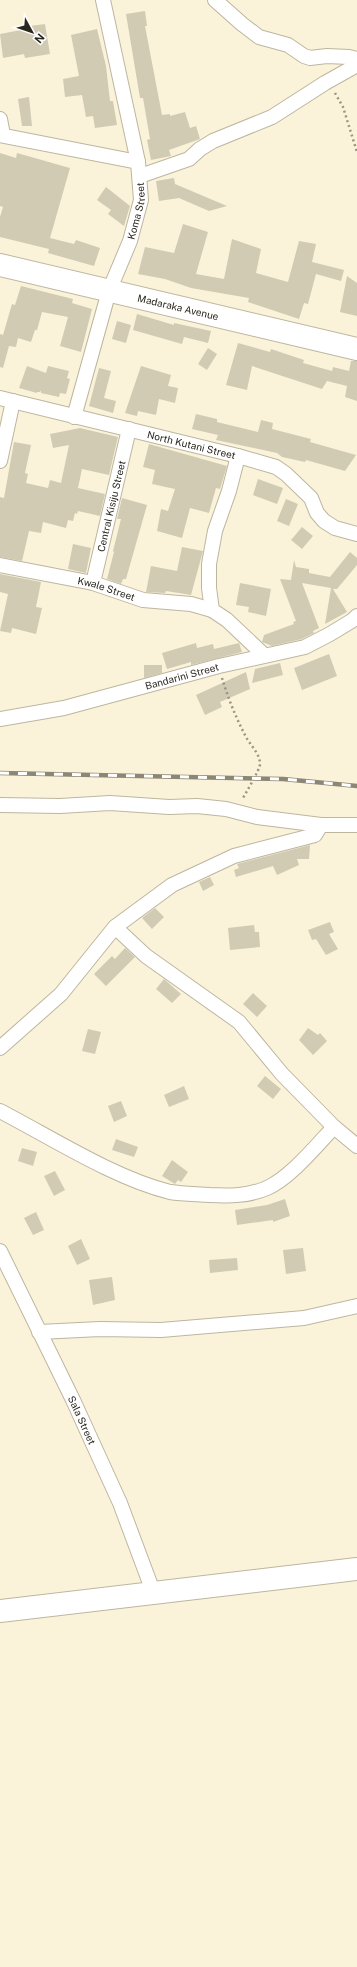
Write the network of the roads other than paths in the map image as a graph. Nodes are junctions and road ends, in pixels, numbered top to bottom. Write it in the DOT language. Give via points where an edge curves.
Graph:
graph roads {
  1 [pos="104,0"];
  2 [pos="215,0"];
  3 [pos="357,59"];
  4 [pos="357,64"];
  5 [pos="0,119"];
  6 [pos="2,135"];
  7 [pos="138,162"];
  8 [pos="140,176"];
  9 [pos="0,265"];
  10 [pos="109,291"];
  11 [pos="357,349"];
  12 [pos="6,400"];
  13 [pos="74,417"];
  14 [pos="129,429"];
  15 [pos="238,456"];
  16 [pos="0,461"];
  17 [pos="357,534"];
  18 [pos="0,565"];
  19 [pos="93,583"];
  20 [pos="212,610"];
  21 [pos="357,616"];
  22 [pos="264,655"];
  23 [pos="0,719"];
  24 [pos="0,804"];
  25 [pos="321,825"];
  26 [pos="357,825"];
  27 [pos="115,926"];
  28 [pos="0,1048"];
  29 [pos="0,1111"];
  30 [pos="334,1128"];
  31 [pos="357,1146"];
  32 [pos="0,1251"];
  33 [pos="357,1306"];
  34 [pos="39,1332"];
  35 [pos="357,1569"];
  36 [pos="154,1594"];
  37 [pos="0,1612"];
  1 -- 7 [label="street, Koma Street"];
  2 -- 3 [label="street" via="260,37 288,45 304,56"];
  4 -- 8 [label="street" via="272,117 208,144 189,159"];
  5 -- 6 [label="street"];
  6 -- 7 [label="street"];
  7 -- 8 [label="street, Koma Street"];
  8 -- 10 [label="street, Koma Street" via="141,200 134,230"];
  9 -- 10 [label="main road, Madaraka Avenue"];
  10 -- 11 [label="main road, Madaraka Avenue"];
  10 -- 13 [label="street, Koma Street"];
  12 -- 13 [label="street, North Kutani Street"];
  12 -- 16 [label="street"];
  13 -- 14 [label="street, North Kutani Street"];
  14 -- 15 [label="street, North Kutani Street"];
  14 -- 19 [label="street, Central Kisiju Street"];
  15 -- 17 [label="street, North Kutani Street" via="276,467 311,498 317,513 324,521 335,528"];
  15 -- 20 [label="street" via="215,531 209,564"];
  18 -- 19 [label="street, Kwale Street"];
  19 -- 20 [label="street, Kwale Street" via="143,600 191,604"];
  20 -- 22 [label="street, Kwale Street" via="227,620"];
  21 -- 22 [label="street, Bandarini Street" via="304,647"];
  22 -- 23 [label="street, Bandarini Street" via="64,708"];
  24 -- 25 [label="street" via="60,806 110,803 197,806 226,809 257,818"];
  25 -- 26 [label="street"];
  25 -- 27 [label="street" via="315,835 234,856 172,885"];
  27 -- 28 [label="street" via="61,994"];
  27 -- 30 [label="street" via="146,956 239,1022 282,1074"];
  29 -- 30 [label="street" via="134,1180 171,1192 224,1196 266,1189 281,1180"];
  30 -- 31 [label="street"];
  32 -- 34 [label="street, Sala Street"];
  33 -- 34 [label="street" via="304,1318 161,1330"];
  34 -- 36 [label="street, Sala Street" via="120,1503"];
  35 -- 36 [label="main road"];
  36 -- 37 [label="main road"];
}
